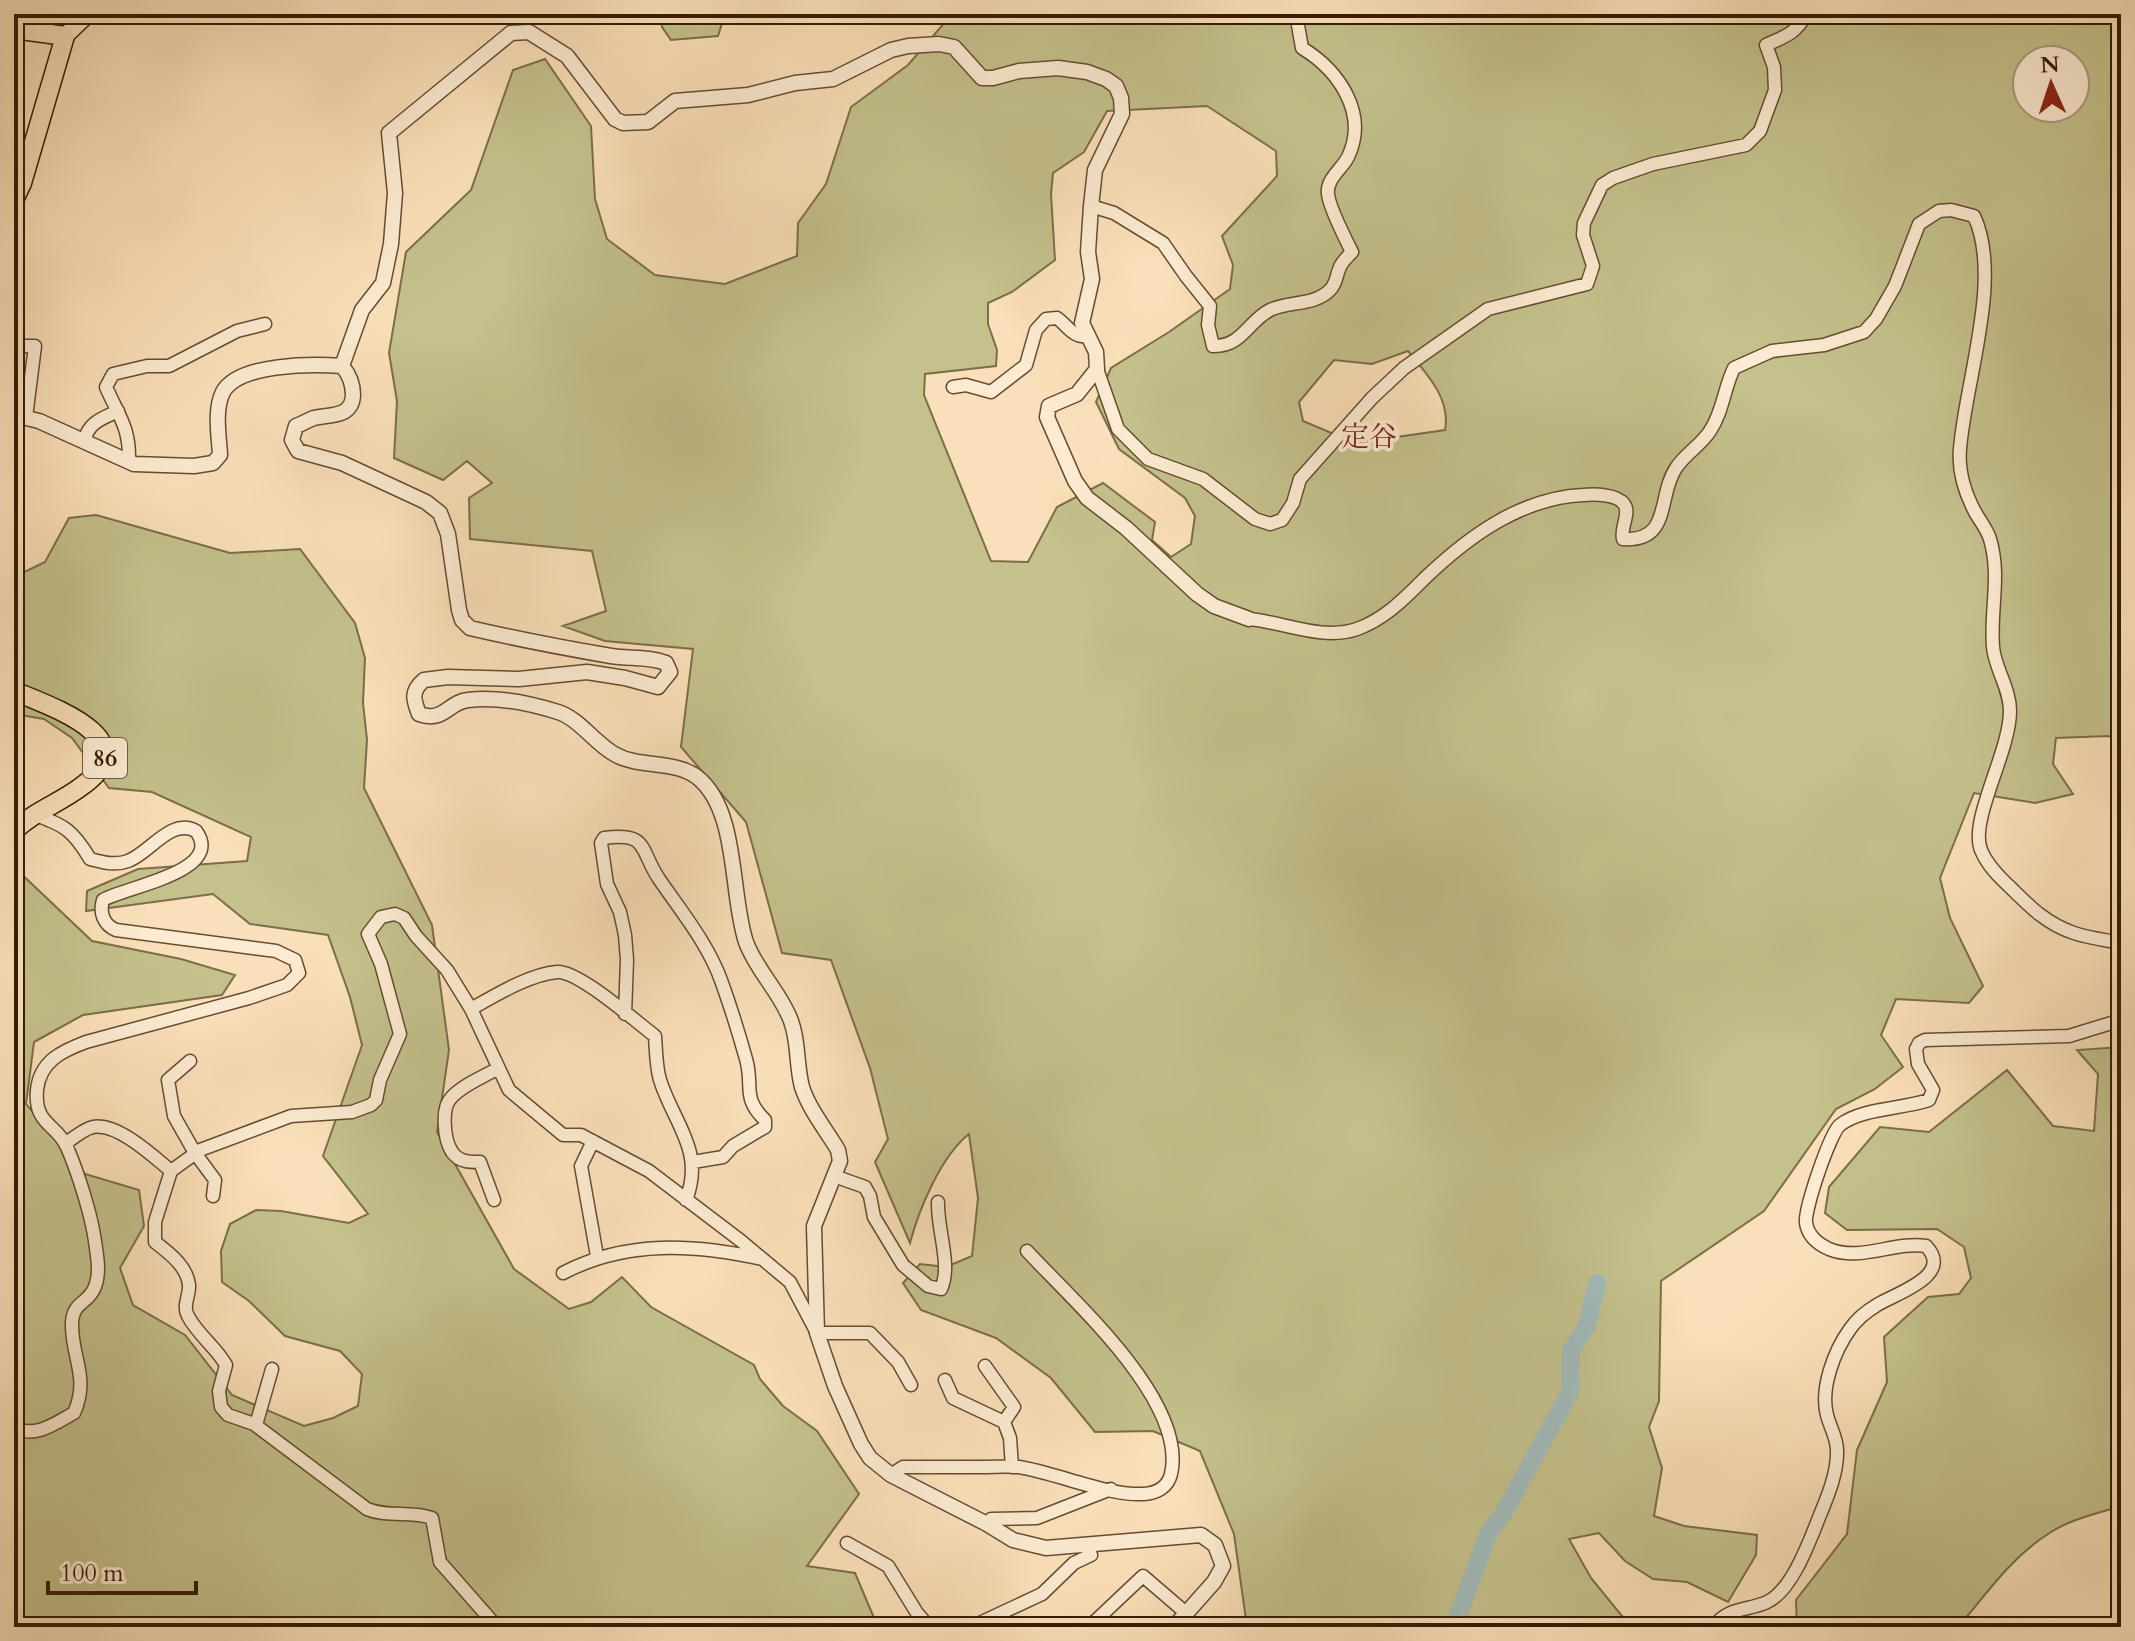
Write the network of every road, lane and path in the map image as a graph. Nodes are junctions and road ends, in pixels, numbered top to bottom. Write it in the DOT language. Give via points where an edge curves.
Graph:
graph roads {
  1 [pos="88,14"];
  2 [pos="1296,14"];
  3 [pos="1806,14"];
  4 [pos="14,29"];
  5 [pos="65,36"];
  6 [pos="16,192"];
  7 [pos="1091,206"];
  8 [pos="265,324"];
  9 [pos="1088,336"];
  10 [pos="14,346"];
  11 [pos="342,366"];
  12 [pos="1097,369"];
  13 [pos="953,387"];
  14 [pos="118,411"];
  15 [pos="20,416"];
  16 [pos="84,441"];
  17 [pos="129,462"];
  18 [pos="1249,619"];
  19 [pos="14,691"];
  20 [pos="32,814"];
  21 [pos="14,831"];
  22 [pos="2121,943"];
  23 [pos="471,1009"];
  24 [pos="625,1014"];
  25 [pos="2121,1020"];
  26 [pos="190,1061"];
  27 [pos="498,1068"];
  28 [pos="593,1141"];
  29 [pos="65,1144"];
  30 [pos="195,1153"];
  31 [pos="693,1162"];
  32 [pos="171,1171"];
  33 [pos="834,1176"];
  34 [pos="213,1196"];
  35 [pos="494,1200"];
  36 [pos="686,1200"];
  37 [pos="938,1202"];
  38 [pos="1027,1251"];
  39 [pos="597,1256"];
  40 [pos="763,1259"];
  41 [pos="563,1273"];
  42 [pos="817,1333"];
  43 [pos="985,1366"];
  44 [pos="272,1369"];
  45 [pos="945,1380"];
  46 [pos="911,1385"];
  47 [pos="1004,1422"];
  48 [pos="256,1425"];
  49 [pos="14,1428"];
  50 [pos="1012,1467"];
  51 [pos="891,1475"];
  52 [pos="1111,1489"];
  53 [pos="987,1524"];
  54 [pos="847,1543"];
  55 [pos="1088,1544"];
  56 [pos="1186,1613"];
  57 [pos="497,1627"];
  58 [pos="929,1627"];
  59 [pos="982,1627"];
  60 [pos="1089,1627"];
  61 [pos="1174,1627"];
  62 [pos="1714,1627"];
  1 -- 5 [label="main road"];
  2 -- 7 [label="street" via="1302,48 1332,73 1351,99 1354,118 1351,148 1328,194 1352,252 1340,266 1333,288 1306,302 1273,309 1238,340 1213,346 1210,306 1163,243 1114,213"];
  3 -- 12 [label="street" via="1798,28 1766,45 1775,90 1760,131 1746,145 1653,164 1602,185 1584,223 1593,266 1587,284 1488,309 1404,368 1300,479 1282,520 1270,524 1255,519 1203,479 1148,459 1118,429"];
  4 -- 5 [label="main road"];
  5 -- 6 [label="main road"];
  7 -- 9 [label="street" via="1092,279 1082,323"];
  7 -- 11 [label="street" via="1095,170 1122,114 1116,86 1087,72 1058,68 982,78 954,47 923,44 891,50 833,79 748,95 675,101 648,122 623,123 567,56 529,32 511,33 389,133 395,193 391,244 383,283 362,310"];
  8 -- 14 [label="street" via="237,331 169,366 113,374 106,387"];
  9 -- 12 [label="street"];
  9 -- 13 [label="street" via="1073,334 1057,318 1046,319 1036,330 1026,365 991,392"];
  10 -- 15 [label="street" via="35,346"];
  11 -- 17 [label="street" via="290,365 255,372 228,386 219,408 220,455 213,463 156,467"];
  11 -- 33 [label="street" via="351,381 350,407 296,426 292,440 298,451 356,468 440,513 459,610 470,628 666,663 670,672 658,687 587,672 519,679 448,677 424,680 413,698 419,714 429,717 464,700 483,698 562,713 619,757 696,777 721,815 748,947 791,1019 803,1090 838,1150"];
  12 -- 18 [label="street" via="1077,394 1049,406 1047,417 1075,481 1087,498 1197,594"];
  14 -- 16 [label="street" via="94,422"];
  14 -- 17 [label="street" via="130,441"];
  15 -- 16 [label="street"];
  16 -- 17 [label="street"];
  18 -- 22 [label="street" via="1317,632 1356,629 1399,605 1500,519 1560,496 1594,494 1619,500 1627,511 1623,539 1650,534 1676,468 1715,422 1734,368 1772,351 1824,345 1864,332 1895,286 1919,224 1939,211 1974,216 1985,292 1959,466 1990,539 1997,576 1993,649 2010,699 2005,747 1981,815 1980,849 1990,867 2041,917 2075,934"];
  19 -- 20 [label="main road, 86" via="85,726 102,739 105,750 100,771"];
  20 -- 21 [label="main road, 86"];
  20 -- 29 [label="street" via="64,825 90,859 110,864 128,861 173,830 190,828 202,846 192,864 103,900 102,914 109,927 276,951 295,960 299,968 287,985 59,1052 41,1074 37,1102 45,1124"];
  23 -- 24 [label="street" via="513,986 558,971 578,976"];
  23 -- 27 [label="street"];
  23 -- 30 [label="street" via="404,918 381,917 368,934 400,1034 376,1100 352,1112 291,1116"];
  24 -- 31 [label="street" via="655,1036 659,1078"];
  24 -- 31 [label="street" via="625,935 607,884 601,843 620,836 642,843 654,872 721,980 747,1062 748,1095 765,1120 765,1127 723,1157"];
  25 -- 62 [label="street" via="2069,1036 1925,1040 1916,1049 1933,1090 1929,1100 1848,1120 1834,1132 1806,1216 1809,1233 1837,1252 1926,1246 1933,1263 1918,1285 1859,1318 1832,1366 1825,1403 1837,1456 1821,1514 1793,1574 1769,1602 1733,1611"];
  26 -- 30 [label="street" via="168,1080 174,1116"];
  27 -- 28 [label="street" via="509,1090 563,1135"];
  27 -- 35 [label="street" via="451,1097 445,1107 452,1153 480,1162"];
  28 -- 36 [label="street" via="649,1171"];
  28 -- 39 [label="street" via="581,1166"];
  29 -- 32 [label="street" via="94,1126 105,1127"];
  29 -- 49 [label="street" via="95,1236 99,1270 93,1291 73,1314 81,1388 74,1413 46,1429 25,1433"];
  30 -- 32 [label="street"];
  30 -- 34 [label="street" via="215,1180"];
  31 -- 36 [label="street"];
  32 -- 48 [label="street" via="155,1222 155,1242 184,1271 189,1319 226,1365 221,1407 234,1419"];
  33 -- 37 [label="street" via="865,1187 874,1217 903,1265 928,1286 941,1289 946,1267"];
  33 -- 42 [label="street" via="814,1226"];
  36 -- 40 [label="street"];
  38 -- 52 [label="street" via="1095,1320 1149,1390 1170,1437 1173,1464 1160,1491"];
  39 -- 40 [label="street" via="673,1248"];
  39 -- 41 [label="street"];
  40 -- 42 [label="street" via="790,1282"];
  42 -- 46 [label="street" via="870,1333 898,1362"];
  42 -- 51 [label="street" via="861,1444"];
  43 -- 47 [label="street" via="1014,1407"];
  44 -- 48 [label="street"];
  45 -- 47 [label="street" via="953,1398"];
  47 -- 50 [label="street"];
  48 -- 57 [label="street" via="367,1509 380,1515 416,1513 432,1518 440,1562"];
  50 -- 51 [label="street" via="903,1467"];
  50 -- 52 [label="street"];
  51 -- 53 [label="street"];
  52 -- 53 [label="street" via="1037,1518 991,1519"];
  53 -- 55 [label="street" via="1013,1540 1046,1548"];
  54 -- 58 [label="street" via="888,1566"];
  55 -- 56 [label="street" via="1201,1535 1209,1540 1223,1566"];
  55 -- 59 [label="street" via="1091,1555 1074,1563 1042,1594 982,1622"];
  56 -- 60 [label="street" via="1143,1576"];
  56 -- 61 [label="street"];
}
